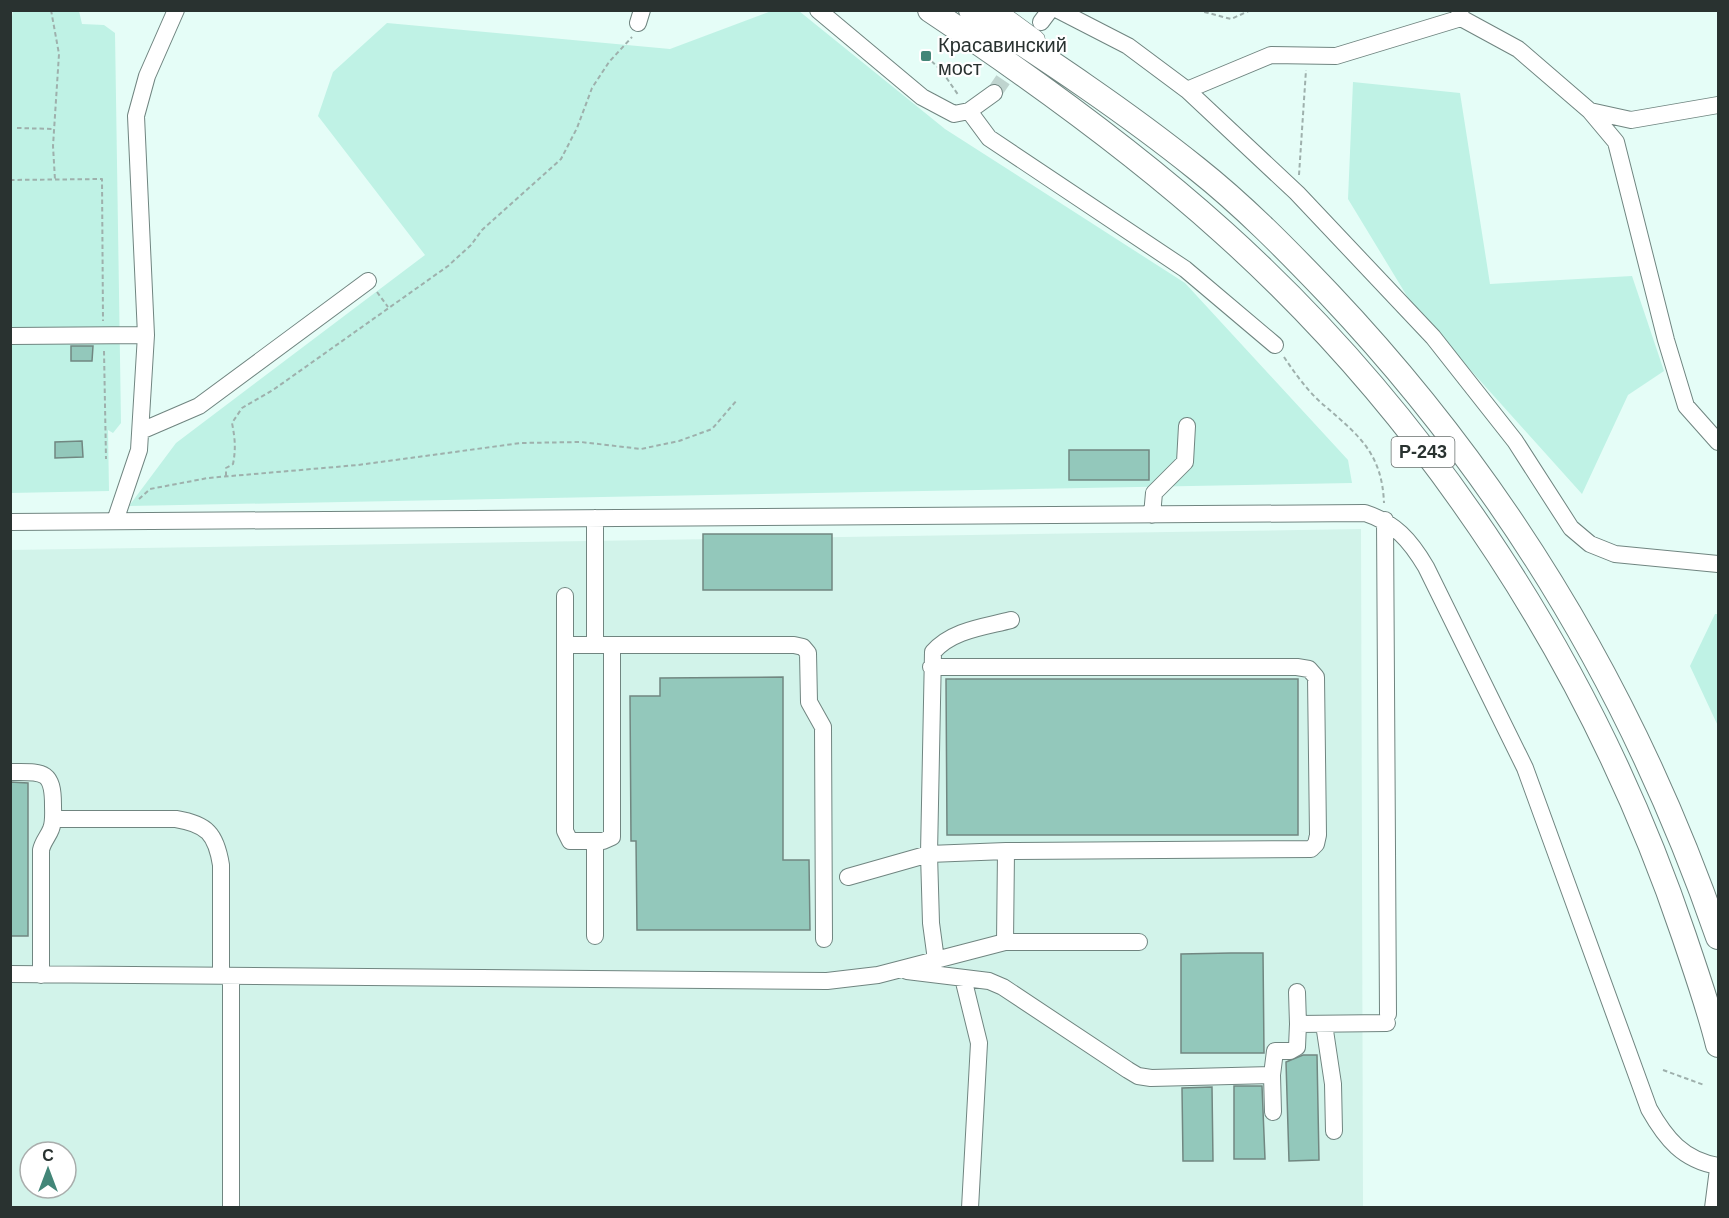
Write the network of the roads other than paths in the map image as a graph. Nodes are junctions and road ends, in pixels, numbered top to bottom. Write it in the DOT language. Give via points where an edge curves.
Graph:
graph roads {
  1 [pos="176,10"];
  2 [pos="818,10"];
  3 [pos="930,10"];
  4 [pos="971,10"];
  5 [pos="994,10"];
  6 [pos="1058,10"];
  7 [pos="1460,13"];
  8 [pos="1187,90"];
  9 [pos="994,93"];
  10 [pos="1098,95"];
  11 [pos="1719,105"];
  12 [pos="969,111"];
  13 [pos="1590,111"];
  14 [pos="368,280"];
  15 [pos="146,335"];
  16 [pos="10,336"];
  17 [pos="1275,345"];
  18 [pos="1187,426"];
  19 [pos="141,431"];
  20 [pos="1719,442"];
  21 [pos="1152,515"];
  22 [pos="595,518"];
  23 [pos="1385,520"];
  24 [pos="115,521"];
  25 [pos="10,522"];
  26 [pos="1719,564"];
  27 [pos="565,596"];
  28 [pos="1011,620"];
  29 [pos="565,645"];
  30 [pos="595,645"];
  31 [pos="612,645"];
  32 [pos="931,667"];
  33 [pos="10,772"];
  34 [pos="53,819"];
  35 [pos="595,841"];
  36 [pos="1006,851"];
  37 [pos="929,854"];
  38 [pos="848,877"];
  39 [pos="595,936"];
  40 [pos="1719,937"];
  41 [pos="824,939"];
  42 [pos="1005,942"];
  43 [pos="1139,942"];
  44 [pos="936,960"];
  45 [pos="897,970"];
  46 [pos="10,974"];
  47 [pos="41,975"];
  48 [pos="226,976"];
  49 [pos="963,978"];
  50 [pos="1297,992"];
  51 [pos="1298,1024"];
  52 [pos="1324,1024"];
  53 [pos="1719,1045"];
  54 [pos="1272,1075"];
  55 [pos="1273,1112"];
  56 [pos="1334,1131"];
  57 [pos="1719,1168"];
  58 [pos="231,1208"];
  59 [pos="970,1208"];
  60 [pos="1713,1208"];
  1 -- 15 [label="street" via="147,76 136,116"];
  2 -- 12 [label="street" via="922,97 954,114"];
  3 -- 53 [label="highway, Р-243" via="1081,115 1225,234 1340,352 1446,482 1533,610 1630,794 1671,897"];
  4 -- 10 [label="highway, Р-243"];
  5 -- 10 [label="main road" via="1045,47"];
  6 -- 8 [label="street" via="1128,46"];
  7 -- 8 [label="street" via="1336,56 1271,55"];
  7 -- 13 [label="street" via="1518,49"];
  8 -- 26 [label="street" via="1297,193 1433,337 1515,441 1571,528 1590,544 1615,554"];
  9 -- 12 [label="street"];
  10 -- 40 [label="highway, Р-243" via="1197,168 1287,251 1384,356 1482,477 1542,565 1609,681 1682,835"];
  11 -- 13 [label="street" via="1631,120"];
  12 -- 17 [label="street" via="988,138 1185,269"];
  13 -- 20 [label="street" via="1616,142 1665,340 1686,405"];
  14 -- 19 [label="street" via="199,406"];
  15 -- 16 [label="street"];
  15 -- 19 [label="street"];
  18 -- 21 [label="street" via="1185,462 1154,494"];
  19 -- 24 [label="street" via="139,450"];
  21 -- 22 [label="street"];
  21 -- 23 [label="street" via="1365,513"];
  22 -- 24 [label="street"];
  22 -- 30 [label="street"];
  23 -- 52 [label="street" via="1387,1018"];
  23 -- 57 [label="street" via="1409,539 1426,567 1525,768 1649,1109 1676,1148 1703,1164"];
  24 -- 25 [label="street"];
  27 -- 29 [label="street"];
  28 -- 32 [label="street" via="942,642 933,652"];
  29 -- 30 [label="street"];
  29 -- 35 [label="street" via="566,837 570,841"];
  30 -- 31 [label="street"];
  31 -- 35 [label="street" via="613,832 609,840"];
  31 -- 41 [label="street" via="794,645 808,653 809,702 824,727"];
  32 -- 36 [label="street" via="1297,667 1309,669 1316,677 1318,835 1311,849"];
  32 -- 37 [label="street"];
  33 -- 34 [label="street" via="36,772 50,779"];
  34 -- 47 [label="street" via="41,850"];
  34 -- 48 [label="street" via="176,819 196,823 210,832 219,847"];
  35 -- 39 [label="street"];
  36 -- 37 [label="street"];
  36 -- 42 [label="street"];
  37 -- 38 [label="street"];
  37 -- 44 [label="street"];
  42 -- 43 [label="street"];
  42 -- 44 [label="street"];
  44 -- 45 [label="street"];
  45 -- 48 [label="street" via="826,981"];
  45 -- 49 [label="street"];
  46 -- 47 [label="street"];
  47 -- 48 [label="street"];
  48 -- 58 [label="street"];
  49 -- 54 [label="street" via="1003,987 1138,1076"];
  49 -- 59 [label="street" via="979,1043"];
  50 -- 51 [label="street"];
  51 -- 52 [label="street"];
  51 -- 54 [label="street" via="1297,1047 1275,1051"];
  52 -- 56 [label="street" via="1333,1084"];
  54 -- 55 [label="street"];
  57 -- 60 [label="street"];
}
